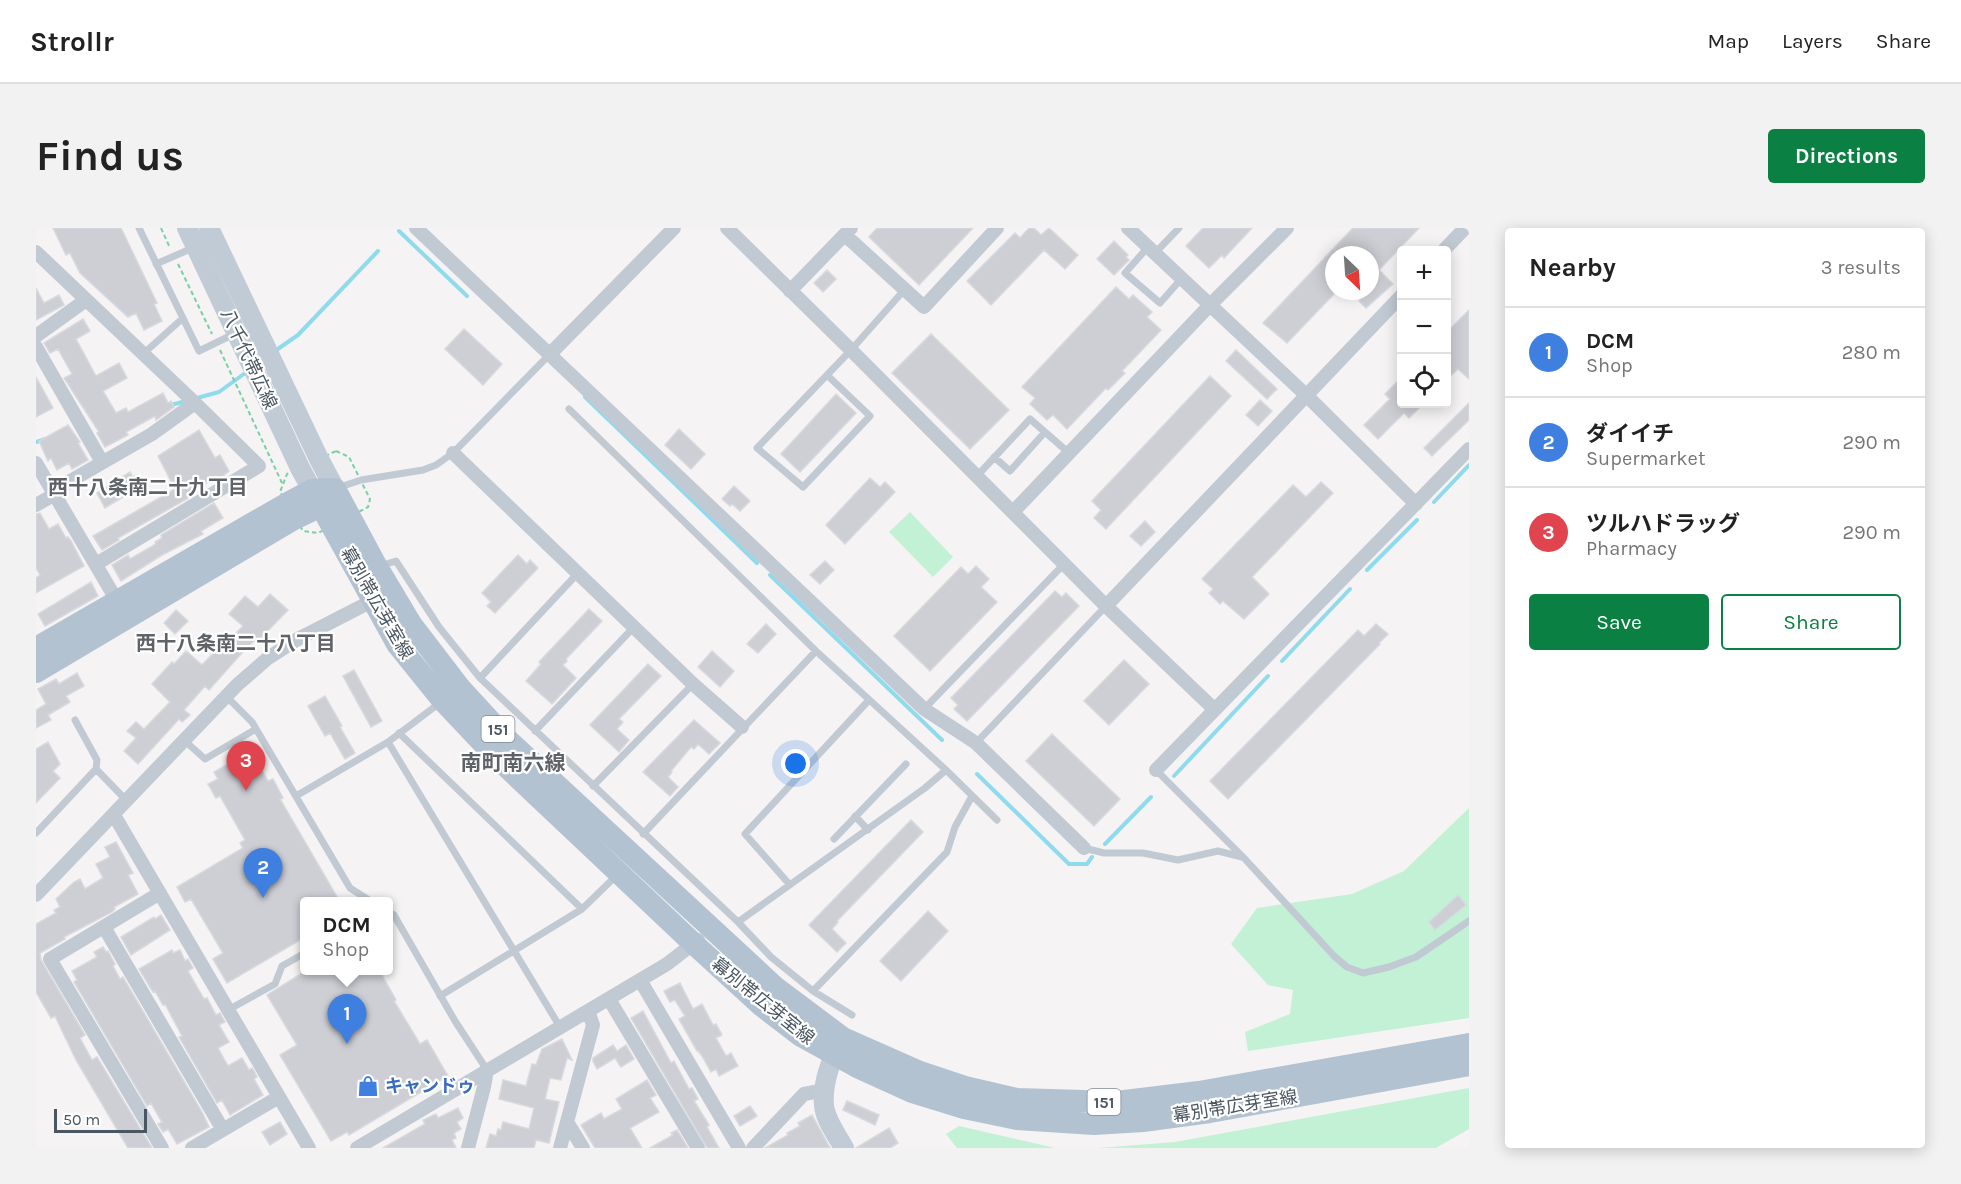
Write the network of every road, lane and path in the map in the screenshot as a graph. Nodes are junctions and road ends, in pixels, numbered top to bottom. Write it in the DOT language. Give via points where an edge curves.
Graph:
graph roads {
  1 [pos="139,228"];
  2 [pos="161,228"];
  3 [pos="187,228"];
  4 [pos="208,228"];
  5 [pos="416,228"];
  6 [pos="674,228"];
  7 [pos="727,228"];
  8 [pos="997,228"];
  9 [pos="1128,228"];
  10 [pos="1179,228"];
  11 [pos="1287,228"];
  12 [pos="1465,228"];
  13 [pos="848,231"];
  14 [pos="1448,246"];
  15 [pos="196,247"];
  16 [pos="1151,250"];
  17 [pos="36,252"];
  18 [pos="174,256"];
  19 [pos="156,264"];
  20 [pos="1182,278"];
  21 [pos="906,288"];
  22 [pos="790,291"];
  23 [pos="86,300"];
  24 [pos="1397,300"];
  25 [pos="1210,305"];
  26 [pos="183,318"];
  27 [pos="237,333"];
  28 [pos="36,336"];
  29 [pos="216,343"];
  30 [pos="36,347"];
  31 [pos="851,350"];
  32 [pos="143,354"];
  33 [pos="550,354"];
  34 [pos="826,375"];
  35 [pos="1307,396"];
  36 [pos="195,402"];
  37 [pos="569,409"];
  38 [pos="1044,432"];
  39 [pos="1469,450"];
  40 [pos="453,453"];
  41 [pos="1069,453"];
  42 [pos="994,457"];
  43 [pos="102,462"];
  44 [pos="36,463"];
  45 [pos="977,476"];
  46 [pos="282,483"];
  47 [pos="54,493"];
  48 [pos="323,495"];
  49 [pos="1416,504"];
  50 [pos="36,505"];
  51 [pos="1013,512"];
  52 [pos="96,564"];
  53 [pos="1064,564"];
  54 [pos="578,573"];
  55 [pos="372,601"];
  56 [pos="1106,606"];
  57 [pos="122,609"];
  58 [pos="634,627"];
  59 [pos="38,642"];
  60 [pos="816,651"];
  61 [pos="36,672"];
  62 [pos="693,684"];
  63 [pos="461,689"];
  64 [pos="227,697"];
  65 [pos="869,700"];
  66 [pos="924,709"];
  67 [pos="1214,709"];
  68 [pos="75,720"];
  69 [pos="742,727"];
  70 [pos="256,729"];
  71 [pos="535,731"];
  72 [pos="399,733"];
  73 [pos="185,741"];
  74 [pos="388,742"];
  75 [pos="976,743"];
  76 [pos="906,764"];
  77 [pos="96,770"];
  78 [pos="946,770"];
  79 [pos="1156,770"];
  80 [pos="593,786"];
  81 [pos="296,795"];
  82 [pos="972,796"];
  83 [pos="127,801"];
  84 [pos="114,815"];
  85 [pos="855,816"];
  86 [pos="997,820"];
  87 [pos="867,830"];
  88 [pos="36,833"];
  89 [pos="643,834"];
  90 [pos="834,839"];
  91 [pos="1084,848"];
  92 [pos="1244,858"];
  93 [pos="619,873"];
  94 [pos="790,885"];
  95 [pos="160,893"];
  96 [pos="36,895"];
  97 [pos="364,897"];
  98 [pos="582,909"];
  99 [pos="393,914"];
  100 [pos="1469,921"];
  101 [pos="738,922"];
  102 [pos="104,927"];
  103 [pos="713,927"];
  104 [pos="694,944"];
  105 [pos="514,952"];
  106 [pos="300,956"];
  107 [pos="639,981"];
  108 [pos="813,991"];
  109 [pos="440,996"];
  110 [pos="609,999"];
  111 [pos="228,1010"];
  112 [pos="588,1011"];
  113 [pos="852,1015"];
  114 [pos="560,1029"];
  115 [pos="1469,1044"];
  116 [pos="838,1046"];
  117 [pos="1469,1065"];
  118 [pos="487,1070"];
  119 [pos="825,1090"];
  120 [pos="279,1098"];
  121 [pos="567,1122"];
  122 [pos="223,1130"];
  123 [pos="162,1148"];
  124 [pos="192,1148"];
  125 [pos="309,1148"];
  126 [pos="357,1148"];
  127 [pos="468,1148"];
  128 [pos="560,1148"];
  129 [pos="583,1148"];
  130 [pos="698,1148"];
  131 [pos="739,1148"];
  132 [pos="753,1148"];
  133 [pos="844,1148"];
  1 -- 19 [label="lane"];
  2 -- 18 [label="path"];
  3 -- 15 [label="main road, 八千代帯広線"];
  4 -- 48 [label="main road, 八千代帯広線" via="319,459"];
  5 -- 33 [label="street"];
  6 -- 33 [label="street"];
  7 -- 22 [label="street"];
  8 -- 21 [label="street" via="924,306"];
  9 -- 16 [label="street"];
  10 -- 16 [label="lane"];
  11 -- 25 [label="street"];
  12 -- 14 [label="street"];
  13 -- 21 [label="street"];
  13 -- 22 [label="street"];
  15 -- 18 [label="lane"];
  15 -- 27 [label="main road, 八千代帯広線"];
  16 -- 20 [label="street"];
  16 -- 20 [label="lane" via="1125,273 1160,303"];
  17 -- 23 [label="street"];
  18 -- 19 [label="lane"];
  18 -- 29 [label="path"];
  19 -- 26 [label="lane"];
  20 -- 25 [label="street"];
  21 -- 31 [label="lane"];
  22 -- 31 [label="street"];
  23 -- 28 [label="street"];
  23 -- 32 [label="street"];
  24 -- 35 [label="street"];
  25 -- 35 [label="street"];
  25 -- 41 [label="street"];
  26 -- 29 [label="lane" via="199,351"];
  26 -- 32 [label="lane"];
  27 -- 29 [label="lane"];
  27 -- 48 [label="main road, 八千代帯広線"];
  29 -- 46 [label="path"];
  30 -- 43 [label="street"];
  31 -- 34 [label="lane"];
  31 -- 45 [label="street"];
  32 -- 36 [label="street"];
  33 -- 40 [label="lane"];
  33 -- 66 [label="street"];
  34 -- 34 [label="lane" via="757,447 803,487 870,416"];
  35 -- 49 [label="street"];
  35 -- 56 [label="street"];
  36 -- 43 [label="street" via="152,434"];
  36 -- 52 [label="street" via="259,466"];
  37 -- 60 [label="lane"];
  38 -- 41 [label="lane"];
  38 -- 42 [label="lane" via="1030,419"];
  38 -- 42 [label="lane" via="1010,471"];
  39 -- 49 [label="street"];
  40 -- 48 [label="lane" via="423,470 361,480"];
  40 -- 54 [label="street"];
  41 -- 51 [label="street"];
  42 -- 45 [label="lane"];
  43 -- 47 [label="street"];
  44 -- 47 [label="street"];
  45 -- 51 [label="street"];
  47 -- 50 [label="street"];
  47 -- 52 [label="street"];
  48 -- 55 [label="main road, 幕別帯広芽室線 / 151"];
  48 -- 57 [label="main road" via="294,519"];
  48 -- 63 [label="main road, 幕別帯広芽室線 / 151" via="377,567 411,624"];
  49 -- 67 [label="street"];
  51 -- 53 [label="street"];
  52 -- 57 [label="street"];
  53 -- 56 [label="street"];
  53 -- 66 [label="lane"];
  54 -- 58 [label="street"];
  54 -- 63 [label="lane"];
  55 -- 63 [label="main road, 幕別帯広芽室線 / 151" via="397,644"];
  55 -- 64 [label="street" via="268,658"];
  56 -- 67 [label="street"];
  56 -- 75 [label="lane"];
  57 -- 59 [label="main road"];
  57 -- 61 [label="main road"];
  58 -- 62 [label="street"];
  58 -- 71 [label="lane"];
  60 -- 65 [label="lane"];
  60 -- 69 [label="lane"];
  62 -- 69 [label="street"];
  62 -- 80 [label="lane"];
  63 -- 71 [label="lane"];
  63 -- 72 [label="lane"];
  63 -- 93 [label="main road, 幕別帯広芽室線 / 151" via="495,756"];
  63 -- 103 [label="main road, 幕別帯広芽室線 / 151" via="508,740"];
  64 -- 70 [label="lane"];
  64 -- 73 [label="street"];
  65 -- 78 [label="lane"];
  65 -- 94 [label="lane" via="745,834"];
  66 -- 75 [label="street"];
  67 -- 79 [label="street"];
  68 -- 77 [label="lane" via="97,760"];
  69 -- 89 [label="lane"];
  70 -- 73 [label="lane" via="205,759"];
  70 -- 81 [label="lane"];
  71 -- 80 [label="lane"];
  72 -- 74 [label="lane"];
  72 -- 98 [label="lane"];
  73 -- 83 [label="street"];
  74 -- 81 [label="lane"];
  74 -- 105 [label="lane"];
  75 -- 91 [label="street"];
  76 -- 85 [label="lane"];
  77 -- 83 [label="lane"];
  77 -- 88 [label="lane"];
  78 -- 82 [label="lane"];
  78 -- 87 [label="lane"];
  79 -- 92 [label="lane"];
  80 -- 89 [label="lane"];
  81 -- 97 [label="lane" via="350,888"];
  82 -- 86 [label="lane"];
  82 -- 108 [label="lane" via="946,852"];
  83 -- 84 [label="street"];
  84 -- 95 [label="street"];
  84 -- 96 [label="street"];
  85 -- 87 [label="lane"];
  85 -- 90 [label="lane"];
  87 -- 94 [label="lane"];
  89 -- 101 [label="lane"];
  91 -- 92 [label="lane" via="1178,860 1218,851"];
  92 -- 100 [label="lane" via="1334,956 1363,973 1416,957"];
  93 -- 98 [label="lane"];
  93 -- 104 [label="main road, 幕別帯広芽室線 / 151"];
  94 -- 101 [label="lane"];
  95 -- 102 [label="street"];
  95 -- 111 [label="street"];
  98 -- 105 [label="lane"];
  99 -- 109 [label="lane"];
  101 -- 108 [label="lane" via="771,957"];
  102 -- 122 [label="street"];
  102 -- 123 [label="street" via="50,959"];
  103 -- 104 [label="street"];
  103 -- 116 [label="main road, 幕別帯広芽室線 / 151"];
  104 -- 107 [label="street"];
  104 -- 116 [label="main road, 幕別帯広芽室線 / 151" via="801,1036"];
  105 -- 109 [label="lane"];
  105 -- 114 [label="lane"];
  106 -- 111 [label="lane" via="282,966 274,984"];
  107 -- 110 [label="street"];
  107 -- 131 [label="street"];
  108 -- 113 [label="lane"];
  109 -- 118 [label="lane"];
  110 -- 112 [label="street"];
  110 -- 130 [label="street"];
  111 -- 120 [label="street"];
  112 -- 114 [label="street"];
  112 -- 121 [label="street" via="593,1025"];
  114 -- 118 [label="street"];
  115 -- 116 [label="main road, 幕別帯広芽室線 / 151" via="1199,1092 1116,1102 1017,1099 965,1087"];
  116 -- 117 [label="main road, 幕別帯広芽室線 / 151" via="912,1092 964,1108 1017,1119 1094,1124 1210,1112"];
  116 -- 119 [label="main road"];
  118 -- 126 [label="street"];
  118 -- 127 [label="street"];
  119 -- 132 [label="street" via="804,1094"];
  119 -- 133 [label="main road" via="824,1107"];
  120 -- 122 [label="street"];
  120 -- 125 [label="street"];
  121 -- 128 [label="street"];
  121 -- 129 [label="street"];
  122 -- 124 [label="street"];
}
